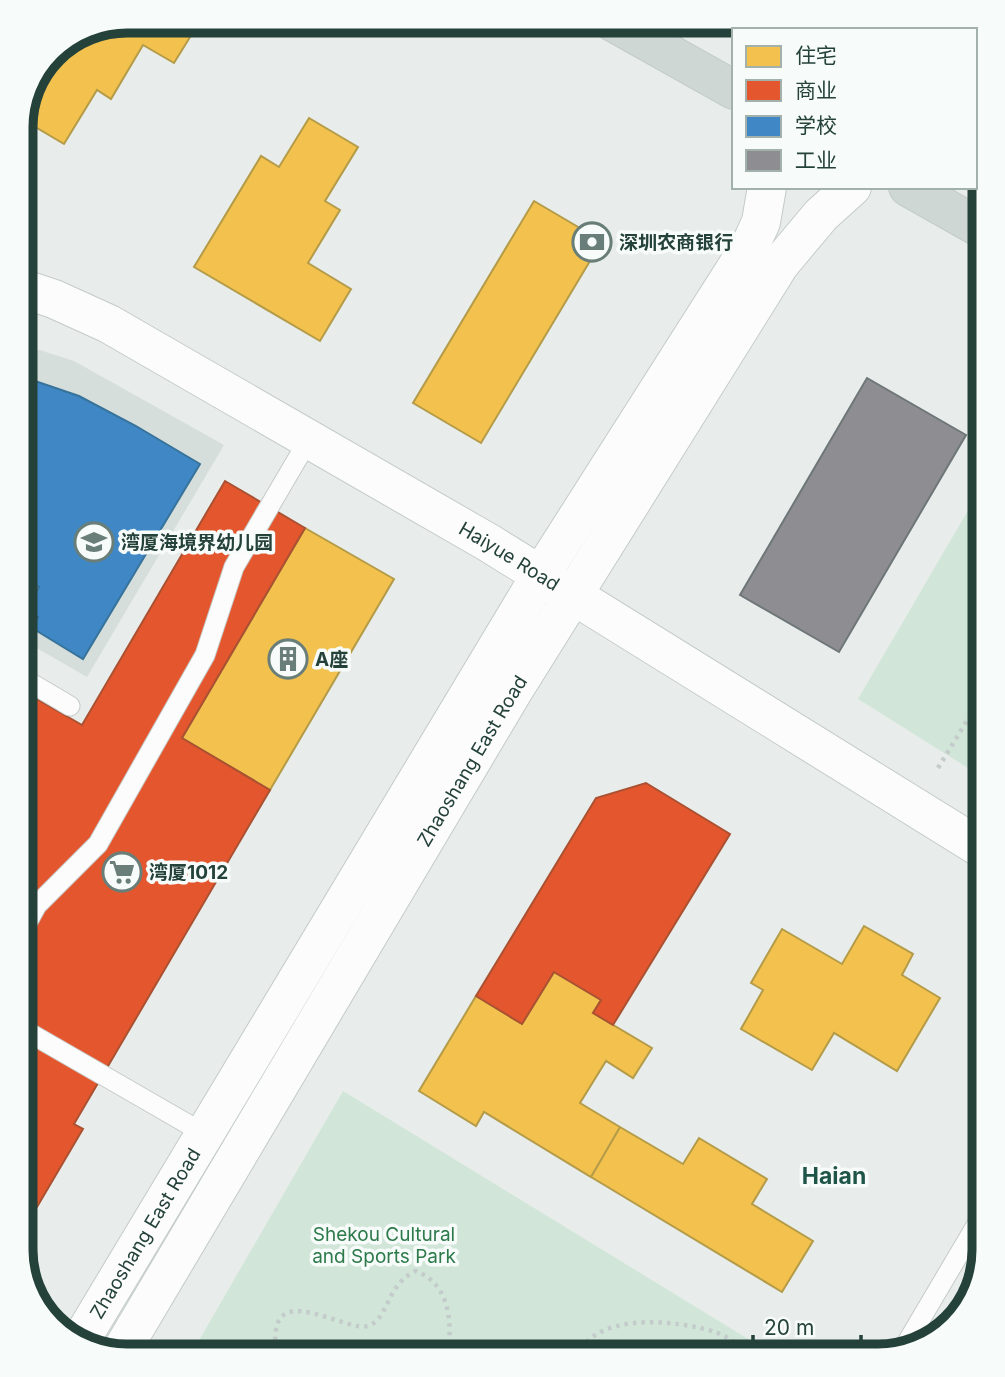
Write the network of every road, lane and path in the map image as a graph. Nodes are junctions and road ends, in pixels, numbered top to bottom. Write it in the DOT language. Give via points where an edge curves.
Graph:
graph roads {
  1 [pos="632,33"];
  2 [pos="732,91"];
  3 [pos="768,189"];
  4 [pos="850,189"];
  5 [pos="912,189"];
  6 [pos="972,223"];
  7 [pos="33,292"];
  8 [pos="309,439"];
  9 [pos="540,576"];
  10 [pos="573,596"];
  11 [pos="33,684"];
  12 [pos="70,706"];
  13 [pos="972,713"];
  14 [pos="938,768"];
  15 [pos="972,843"];
  16 [pos="33,912"];
  17 [pos="33,1035"];
  18 [pos="205,1134"];
  19 [pos="972,1232"];
  20 [pos="85,1334"];
  21 [pos="909,1339"];
  22 [pos="125,1344"];
  23 [pos="276,1344"];
  24 [pos="449,1344"];
  25 [pos="585,1344"];
  26 [pos="735,1344"];
  1 -- 2 [label="main road"];
  3 -- 9 [label="street, Zhaoshang East Road" via="750,246"];
  4 -- 10 [label="street, Zhaoshang East Road" via="780,264"];
  5 -- 6 [label="main road"];
  7 -- 8 [label="street, Haiyue Road" via="109,324"];
  8 -- 9 [label="street, Haiyue Road"];
  8 -- 16 [label="lane" via="234,566 205,655 98,844"];
  9 -- 10 [label="street, Haiyue Road"];
  9 -- 18 [label="street, Zhaoshang East Road"];
  10 -- 15 [label="street, Haiyue Road"];
  10 -- 22 [label="street, Zhaoshang East Road"];
  11 -- 12 [label="lane"];
  13 -- 14 [label="path"];
  17 -- 18 [label="lane"];
  18 -- 20 [label="street, Zhaoshang East Road"];
  19 -- 21 [label="lane"];
  23 -- 24 [label="path" via="276,1325 286,1315 300,1311 369,1326 378,1319 393,1289 405,1275 416,1271 438,1286 446,1302"];
  25 -- 26 [label="path" via="628,1323 677,1323 719,1333"];
}
